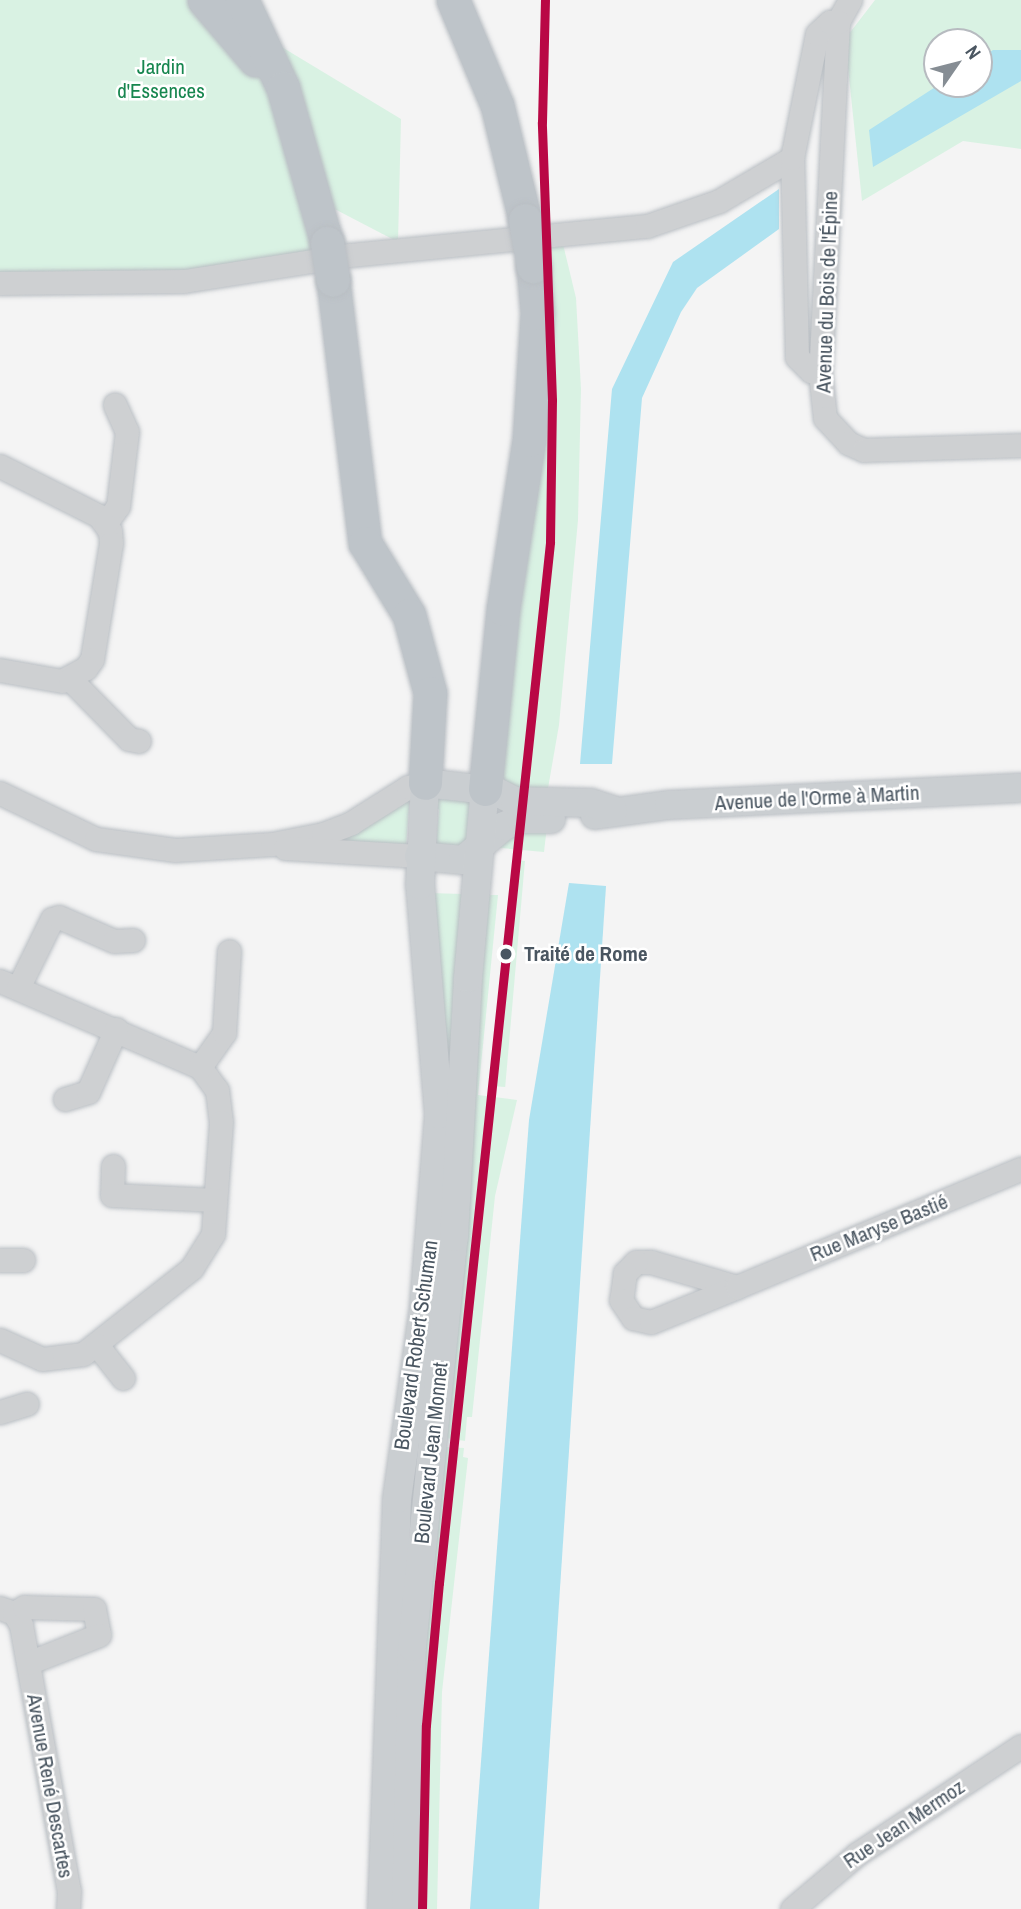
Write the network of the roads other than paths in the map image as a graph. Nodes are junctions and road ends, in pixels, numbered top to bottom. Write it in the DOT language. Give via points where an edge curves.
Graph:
graph roads {
  1 [pos="204,0"];
  2 [pos="242,0"];
  3 [pos="453,0"];
  4 [pos="850,0"];
  5 [pos="838,22"];
  6 [pos="289,115"];
  7 [pos="792,158"];
  8 [pos="0,283"];
  9 [pos="820,372"];
  10 [pos="115,405"];
  11 [pos="1021,445"];
  12 [pos="0,466"];
  13 [pos="106,523"];
  14 [pos="0,670"];
  15 [pos="70,679"];
  16 [pos="139,741"];
  17 [pos="425,783"];
  18 [pos="1021,788"];
  19 [pos="485,789"];
  20 [pos="0,793"];
  21 [pos="613,810"];
  22 [pos="272,844"];
  23 [pos="479,850"];
  24 [pos="419,856"];
  25 [pos="133,940"];
  26 [pos="229,951"];
  27 [pos="9,985"];
  28 [pos="116,1029"];
  29 [pos="200,1067"];
  30 [pos="65,1099"];
  31 [pos="113,1166"];
  32 [pos="1021,1170"];
  33 [pos="215,1200"];
  34 [pos="0,1260"];
  35 [pos="23,1260"];
  36 [pos="737,1287"];
  37 [pos="0,1340"];
  38 [pos="97,1345"];
  39 [pos="123,1378"];
  40 [pos="27,1404"];
  41 [pos="0,1412"];
  42 [pos="7,1610"];
  43 [pos="28,1663"];
  44 [pos="1021,1746"];
  45 [pos="68,1909"];
  46 [pos="382,1909"];
  47 [pos="406,1909"];
  48 [pos="792,1909"];
  1 -- 6 [label="highway" via="253,56"];
  2 -- 6 [label="highway" via="274,67"];
  3 -- 19 [label="highway, bridge" via="497,105 533,266 537,313 529,440 503,609"];
  4 -- 5 [label="street"];
  5 -- 7 [label="street" via="830,22 817,34"];
  5 -- 9 [label="street, Avenue du Bois de l'Épine"];
  6 -- 17 [label="highway, bridge" via="327,243 365,542 409,615 427,674 432,717"];
  7 -- 8 [label="street" via="719,201 647,226 350,255 184,281"];
  7 -- 9 [label="street" via="797,357 811,371"];
  9 -- 11 [label="street, Avenue du Bois de l'Épine" via="825,418 848,443 864,450"];
  10 -- 13 [label="street" via="127,432 118,506"];
  12 -- 13 [label="street" via="79,504"];
  13 -- 15 [label="street" via="111,543 92,659"];
  14 -- 15 [label="street"];
  15 -- 16 [label="street" via="129,739"];
  17 -- 19 [label="main road, Avenue de l'Orme à Martin"];
  17 -- 22 [label="street" via="408,787 342,827"];
  17 -- 24 [label="main road, Boulevard Robert Schuman"];
  18 -- 21 [label="main road, Avenue de l'Orme à Martin"];
  19 -- 21 [label="main road, Avenue de l'Orme à Martin" via="515,801 591,803"];
  19 -- 23 [label="main road, Boulevard Jean Monnet"];
  20 -- 22 [label="street" via="68,829 120,845 175,850"];
  21 -- 23 [label="main road, Avenue de l'Orme à Martin" via="591,817 516,820"];
  22 -- 24 [label="street" via="294,851"];
  23 -- 24 [label="main road" via="463,860"];
  23 -- 47 [label="main road, Boulevard Jean Monnet" via="454,1237 412,1647"];
  24 -- 46 [label="main road, Boulevard Robert Schuman" via="439,1114 425,1306 397,1499"];
  25 -- 27 [label="street" via="114,941 59,917 52,919"];
  26 -- 29 [label="street" via="224,1033"];
  27 -- 28 [label="street"];
  28 -- 29 [label="street"];
  28 -- 30 [label="street" via="88,1092"];
  29 -- 33 [label="street" via="221,1103"];
  31 -- 33 [label="street" via="112,1195"];
  32 -- 36 [label="street, Rue Maryse Bastié"];
  33 -- 38 [label="street" via="213,1234 201,1258"];
  34 -- 35 [label="street"];
  37 -- 38 [label="street" via="55,1361"];
  38 -- 39 [label="street"];
  40 -- 41 [label="street"];
  42 -- 43 [label="street, Avenue René Descartes" via="21,1625"];
  42 -- 43 [label="street, Avenue René Descartes" via="94,1609 99,1635"];
  43 -- 45 [label="street, Avenue René Descartes" via="69,1891"];
  44 -- 48 [label="street, Rue Jean Mermoz" via="857,1854"];
}
